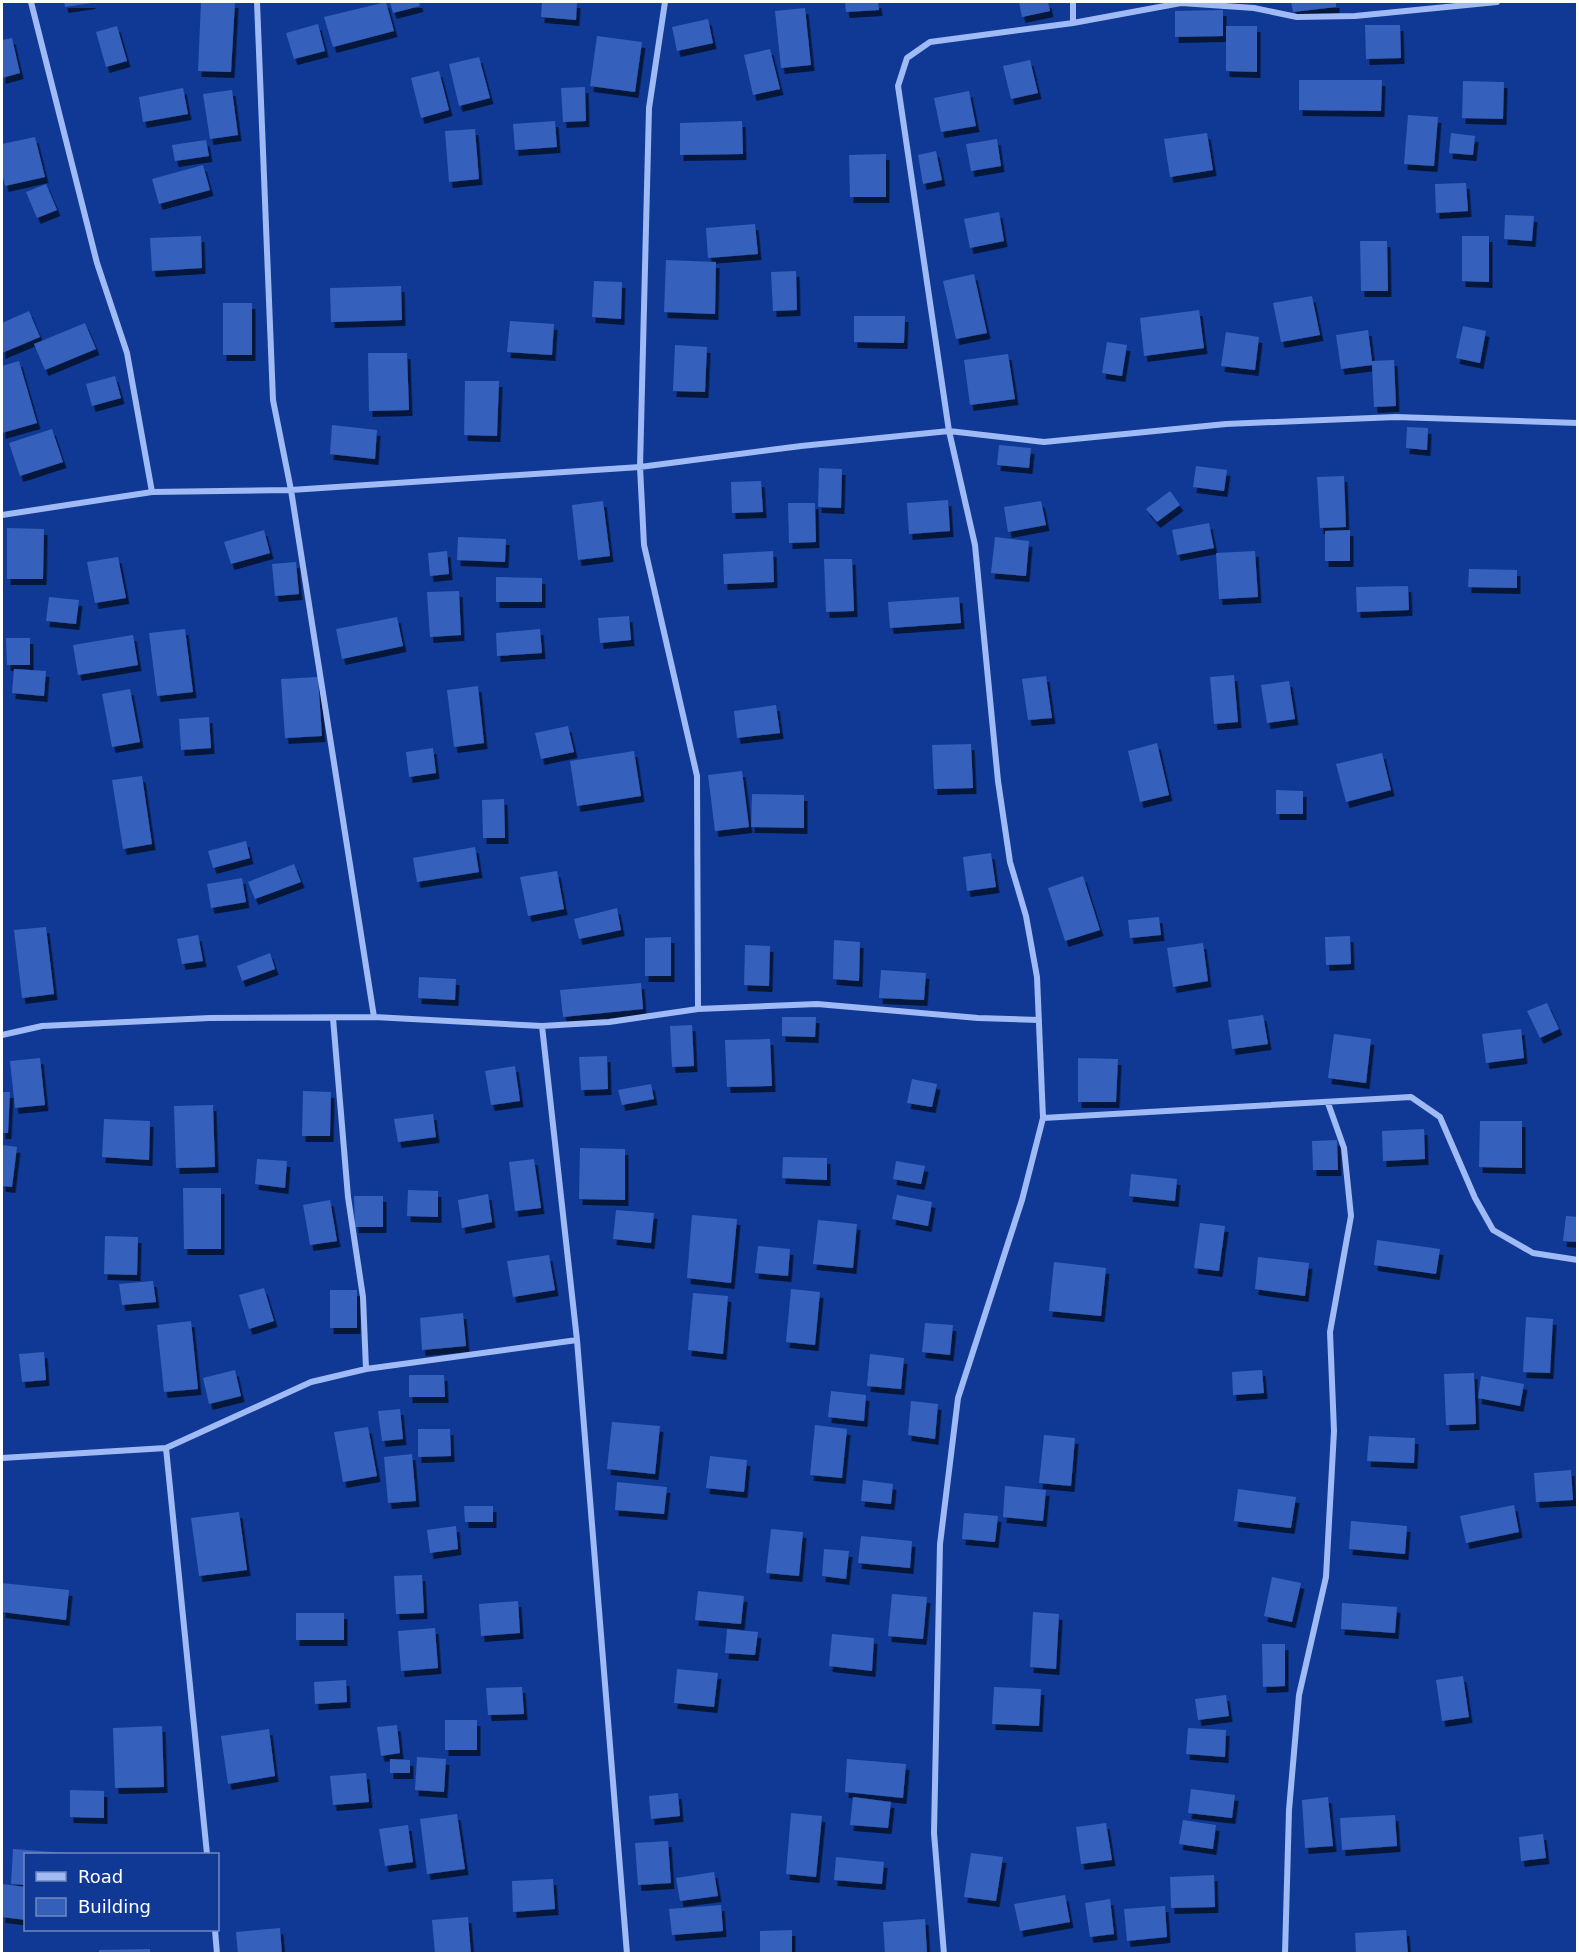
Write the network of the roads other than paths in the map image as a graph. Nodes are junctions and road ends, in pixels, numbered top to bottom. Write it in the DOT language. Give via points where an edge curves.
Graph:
graph roads {
  1 [pos="32,2"];
  2 [pos="257,2"];
  3 [pos="665,2"];
  4 [pos="1073,2"];
  5 [pos="1497,2"];
  6 [pos="1441,4"];
  7 [pos="1073,23"];
  8 [pos="1578,423"];
  9 [pos="949,431"];
  10 [pos="640,467"];
  11 [pos="291,490"];
  12 [pos="152,492"];
  13 [pos="2,515"];
  14 [pos="698,1008"];
  15 [pos="374,1017"];
  16 [pos="333,1018"];
  17 [pos="1040,1020"];
  18 [pos="542,1026"];
  19 [pos="2,1035"];
  20 [pos="1328,1102"];
  21 [pos="1042,1118"];
  22 [pos="1578,1260"];
  23 [pos="577,1340"];
  24 [pos="366,1369"];
  25 [pos="166,1448"];
  26 [pos="2,1458"];
  27 [pos="207,1853"];
  28 [pos="215,1931"];
  29 [pos="217,1953"];
  30 [pos="627,1953"];
  31 [pos="944,1953"];
  32 [pos="1285,1953"];
  1 -- 12 [label="street" via="97,263 127,353"];
  2 -- 11 [label="street" via="273,400"];
  3 -- 10 [label="street" via="649,108"];
  4 -- 7 [label="street"];
  5 -- 6 [label="street"];
  6 -- 7 [label="street" via="1355,16 1297,17 1254,8 1181,3"];
  7 -- 9 [label="street" via="930,42 907,58 898,86"];
  8 -- 9 [label="street" via="1396,417 1226,424 1044,442"];
  9 -- 10 [label="street"];
  9 -- 17 [label="street" via="975,545 998,781 1010,862 1037,977"];
  10 -- 11 [label="street"];
  10 -- 14 [label="street" via="644,545 697,776"];
  11 -- 12 [label="street"];
  11 -- 15 [label="street"];
  12 -- 13 [label="street"];
  14 -- 17 [label="street" via="817,1005"];
  14 -- 18 [label="street" via="609,1022"];
  15 -- 16 [label="street"];
  15 -- 18 [label="street"];
  16 -- 19 [label="street" via="210,1018 42,1026"];
  16 -- 24 [label="street" via="348,1197 363,1297"];
  17 -- 21 [label="street"];
  18 -- 23 [label="street"];
  20 -- 21 [label="street"];
  20 -- 22 [label="street" via="1411,1097 1440,1117 1493,1230 1533,1253"];
  20 -- 32 [label="street" via="1344,1148 1351,1216 1330,1332 1334,1431 1326,1577 1299,1695 1289,1809"];
  21 -- 31 [label="street" via="1022,1200 958,1398 940,1544 934,1833"];
  23 -- 24 [label="street"];
  23 -- 30 [label="street"];
  24 -- 25 [label="street" via="311,1382"];
  25 -- 26 [label="street"];
  25 -- 27 [label="street"];
  28 -- 29 [label="street"];
}
